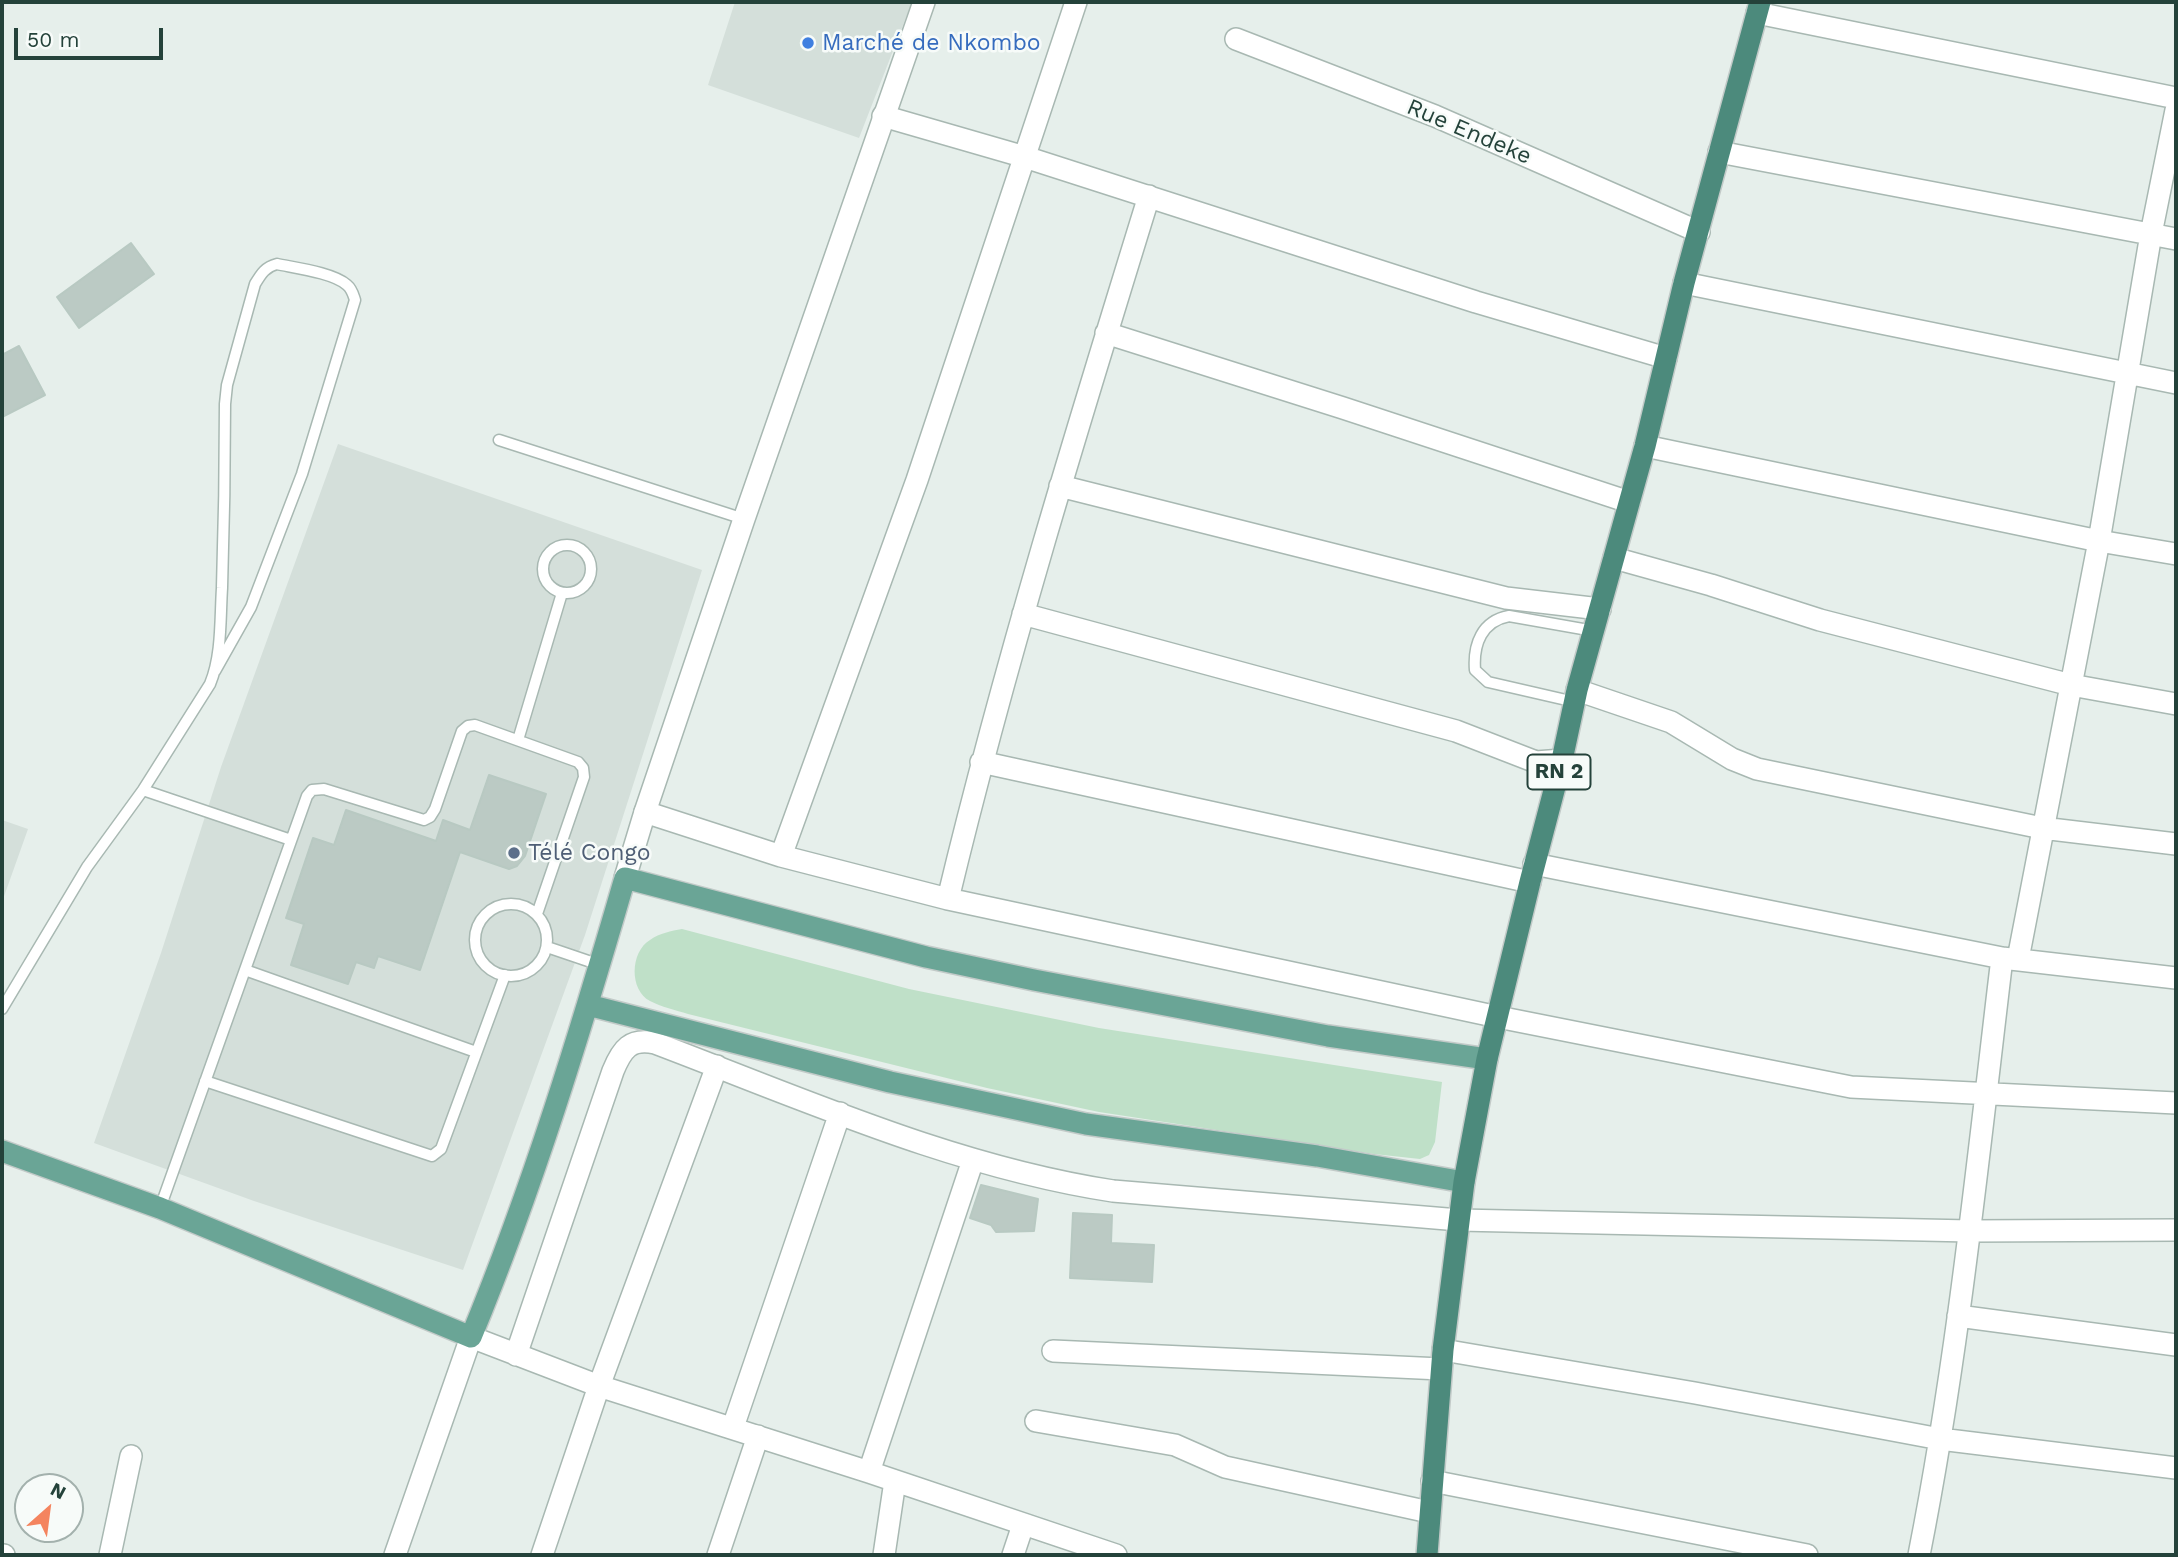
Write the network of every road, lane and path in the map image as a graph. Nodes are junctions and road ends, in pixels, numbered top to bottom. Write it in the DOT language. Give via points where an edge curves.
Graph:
graph roads {
  1 [pos="924,2"];
  2 [pos="1076,2"];
  3 [pos="1758,7"];
  4 [pos="1236,39"];
  5 [pos="2176,98"];
  6 [pos="2176,110"];
  7 [pos="883,117"];
  8 [pos="1718,152"];
  9 [pos="1025,157"];
  10 [pos="1149,196"];
  11 [pos="1699,232"];
  12 [pos="2151,234"];
  13 [pos="2176,239"];
  14 [pos="1684,283"];
  15 [pos="1106,333"];
  16 [pos="1666,358"];
  17 [pos="2127,374"];
  18 [pos="2176,383"];
  19 [pos="499,440"];
  20 [pos="1645,446"];
  21 [pos="1060,486"];
  22 [pos="1629,502"];
  23 [pos="744,519"];
  24 [pos="2099,541"];
  25 [pos="2176,554"];
  26 [pos="1614,558"];
  27 [pos="562,593"];
  28 [pos="1600,609"];
  29 [pos="1023,614"];
  30 [pos="1594,631"];
  31 [pos="215,671"];
  32 [pos="2071,685"];
  33 [pos="1576,696"];
  34 [pos="2176,705"];
  35 [pos="518,740"];
  36 [pos="1562,760"];
  37 [pos="981,762"];
  38 [pos="143,790"];
  39 [pos="645,812"];
  40 [pos="2042,828"];
  41 [pos="292,840"];
  42 [pos="2176,845"];
  43 [pos="781,856"];
  44 [pos="1532,873"];
  45 [pos="625,878"];
  46 [pos="948,899"];
  47 [pos="537,914"];
  48 [pos="547,947"];
  49 [pos="2010,959"];
  50 [pos="600,965"];
  51 [pos="245,970"];
  52 [pos="505,975"];
  53 [pos="2176,978"];
  54 [pos="588,1005"];
  55 [pos="2,1009"];
  56 [pos="1498,1017"];
  57 [pos="476,1052"];
  58 [pos="1488,1059"];
  59 [pos="716,1066"];
  60 [pos="205,1081"];
  61 [pos="1985,1093"];
  62 [pos="2176,1102"];
  63 [pos="840,1113"];
  64 [pos="2,1151"];
  65 [pos="973,1160"];
  66 [pos="1464,1182"];
  67 [pos="160,1208"];
  68 [pos="1459,1220"];
  69 [pos="2176,1230"];
  70 [pos="1970,1231"];
  71 [pos="1958,1316"];
  72 [pos="471,1337"];
  73 [pos="2176,1345"];
  74 [pos="1053,1350"];
  75 [pos="516,1355"];
  76 [pos="1442,1359"];
  77 [pos="599,1386"];
  78 [pos="1036,1421"];
  79 [pos="733,1427"];
  80 [pos="758,1436"];
  81 [pos="1940,1439"];
  82 [pos="131,1456"];
  83 [pos="2176,1468"];
  84 [pos="869,1472"];
  85 [pos="895,1481"];
  86 [pos="1432,1481"];
  87 [pos="1429,1512"];
  88 [pos="1023,1525"];
  89 [pos="110,1555"];
  90 [pos="395,1555"];
  91 [pos="542,1555"];
  92 [pos="718,1555"];
  93 [pos="884,1555"];
  94 [pos="1013,1555"];
  95 [pos="1116,1555"];
  96 [pos="1426,1555"];
  97 [pos="1807,1555"];
  98 [pos="1919,1555"];
  1 -- 7 [label="street"];
  2 -- 9 [label="street"];
  3 -- 5 [label="street"];
  3 -- 8 [label="highway, RN 2"];
  4 -- 11 [label="street, Rue Endeke" via="1435,116"];
  6 -- 12 [label="street"];
  7 -- 9 [label="street"];
  7 -- 23 [label="street"];
  8 -- 11 [label="highway, RN 2"];
  8 -- 12 [label="street"];
  9 -- 10 [label="street"];
  9 -- 43 [label="street" via="917,480"];
  10 -- 15 [label="street"];
  10 -- 16 [label="street"];
  11 -- 14 [label="highway, RN 2"];
  12 -- 13 [label="street"];
  12 -- 17 [label="street"];
  14 -- 16 [label="highway, RN 2"];
  14 -- 17 [label="street"];
  15 -- 21 [label="street"];
  15 -- 22 [label="street"];
  16 -- 20 [label="highway, RN 2"];
  17 -- 18 [label="street"];
  17 -- 24 [label="street"];
  19 -- 23 [label="lane"];
  20 -- 22 [label="highway, RN 2"];
  20 -- 24 [label="street"];
  21 -- 28 [label="street" via="1506,598"];
  21 -- 29 [label="street"];
  22 -- 26 [label="highway, RN 2"];
  23 -- 39 [label="street"];
  24 -- 25 [label="street"];
  24 -- 32 [label="street"];
  26 -- 28 [label="highway, RN 2"];
  26 -- 32 [label="street" via="1820,620"];
  27 -- 27 [label="lane" via="582,589 590,578 589,557 573,545 553,549 544,560 546,580"];
  27 -- 35 [label="lane"];
  28 -- 30 [label="highway, RN 2"];
  29 -- 36 [label="street" via="1456,731 1536,761"];
  29 -- 37 [label="street"];
  30 -- 33 [label="highway, RN 2"];
  30 -- 33 [label="lane" via="1509,616 1496,618 1483,629 1474,658 1475,670 1488,682"];
  31 -- 31 [label="lane" via="227,385 255,284 261,273 277,264 336,279 353,291 355,300 284,522 251,607"];
  31 -- 38 [label="lane"];
  32 -- 34 [label="street"];
  32 -- 40 [label="street"];
  33 -- 36 [label="highway, RN 2"];
  33 -- 40 [label="street" via="1671,722 1732,760 1757,769"];
  35 -- 41 [label="lane" via="475,725 462,730 435,809 424,820 324,789 312,790"];
  35 -- 47 [label="lane" via="578,762 584,777"];
  36 -- 44 [label="highway, RN 2"];
  37 -- 44 [label="street"];
  37 -- 46 [label="street"];
  38 -- 41 [label="lane"];
  38 -- 55 [label="lane" via="87,867"];
  39 -- 43 [label="street"];
  39 -- 45 [label="street"];
  40 -- 42 [label="street"];
  40 -- 49 [label="street"];
  41 -- 51 [label="lane"];
  43 -- 46 [label="street"];
  44 -- 49 [label="street"];
  44 -- 56 [label="highway, RN 2"];
  45 -- 50 [label="main road"];
  45 -- 58 [label="main road" via="926,957 1021,977 1328,1036"];
  46 -- 56 [label="street"];
  47 -- 48 [label="lane" via="546,929"];
  47 -- 52 [label="lane" via="508,904 482,918 476,948 486,965"];
  48 -- 50 [label="lane"];
  48 -- 52 [label="lane" via="536,966"];
  49 -- 53 [label="street"];
  49 -- 61 [label="street"];
  50 -- 54 [label="main road"];
  51 -- 57 [label="lane"];
  51 -- 60 [label="lane"];
  52 -- 57 [label="lane"];
  54 -- 66 [label="main road" via="890,1082 1086,1124"];
  54 -- 72 [label="main road" via="519,1215"];
  56 -- 58 [label="highway, RN 2"];
  56 -- 61 [label="street" via="1851,1087"];
  57 -- 60 [label="lane" via="441,1149 432,1156"];
  58 -- 66 [label="highway, RN 2"];
  59 -- 63 [label="street"];
  59 -- 75 [label="street" via="645,1041 631,1044 618,1057"];
  59 -- 77 [label="street"];
  60 -- 67 [label="lane"];
  61 -- 62 [label="street"];
  61 -- 70 [label="street"];
  63 -- 65 [label="street"];
  63 -- 79 [label="street"];
  64 -- 67 [label="main road"];
  65 -- 68 [label="street" via="1112,1191"];
  65 -- 84 [label="street"];
  66 -- 68 [label="highway, RN 2"];
  67 -- 72 [label="main road"];
  68 -- 70 [label="street"];
  68 -- 76 [label="highway, RN 2"];
  69 -- 70 [label="street"];
  70 -- 71 [label="street"];
  71 -- 73 [label="street"];
  71 -- 81 [label="street"];
  72 -- 75 [label="street"];
  72 -- 90 [label="street"];
  74 -- 76 [label="street"];
  75 -- 77 [label="street"];
  76 -- 81 [label="street" via="1695,1393"];
  76 -- 86 [label="highway, RN 2"];
  77 -- 79 [label="street"];
  77 -- 91 [label="street"];
  78 -- 87 [label="street" via="1175,1445 1225,1467"];
  79 -- 80 [label="street"];
  80 -- 84 [label="street"];
  80 -- 92 [label="street"];
  81 -- 83 [label="street"];
  81 -- 98 [label="street"];
  82 -- 89 [label="street"];
  84 -- 85 [label="street"];
  85 -- 88 [label="street"];
  85 -- 93 [label="street"];
  86 -- 87 [label="highway, RN 2"];
  86 -- 97 [label="street"];
  87 -- 96 [label="highway, RN 2"];
  88 -- 94 [label="street"];
  88 -- 95 [label="street"];
}
